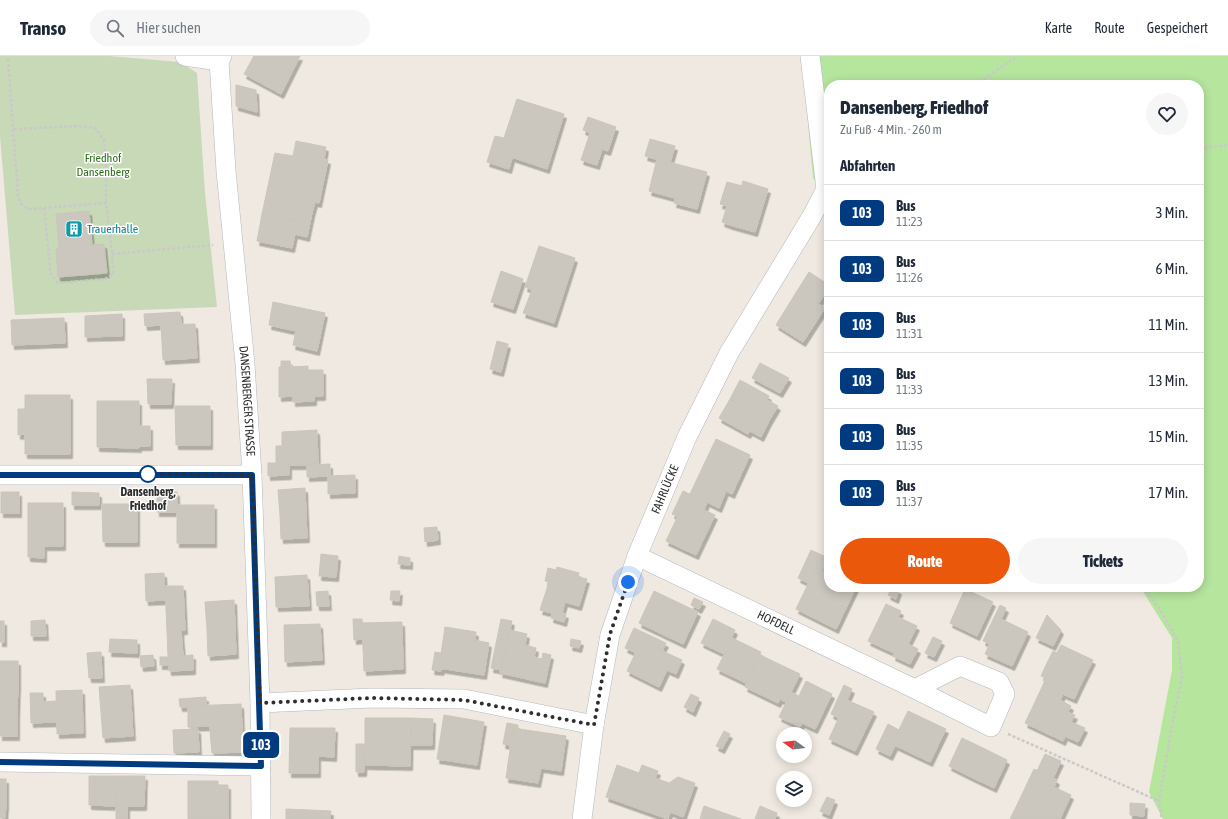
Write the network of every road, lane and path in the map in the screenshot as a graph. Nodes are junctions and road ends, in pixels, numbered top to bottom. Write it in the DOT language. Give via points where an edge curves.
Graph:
graph roads {
  1 [pos="185,56"];
  2 [pos="810,56"];
  3 [pos="1018,56"];
  4 [pos="220,58"];
  5 [pos="8,59"];
  6 [pos="983,80"];
  7 [pos="14,129"];
  8 [pos="1228,145"];
  9 [pos="1204,147"];
  10 [pos="824,172"];
  11 [pos="824,193"];
  12 [pos="106,203"];
  13 [pos="44,208"];
  14 [pos="233,243"];
  15 [pos="112,254"];
  16 [pos="0,475"];
  17 [pos="252,475"];
  18 [pos="637,556"];
  19 [pos="1147,592"];
  20 [pos="915,688"];
  21 [pos="260,703"];
  22 [pos="594,725"];
  23 [pos="991,727"];
  24 [pos="0,762"];
  25 [pos="261,766"];
  26 [pos="1159,801"];
  27 [pos="584,818"];
  28 [pos="261,819"];
  29 [pos="1162,819"];
  1 -- 4 [label="street"];
  2 -- 10 [label="street, FAHRLÜCKE"];
  3 -- 6 [label="path"];
  4 -- 14 [label="street, DANSENBERGER STRASSE" via="226,172"];
  5 -- 7 [label="path"];
  7 -- 12 [label="path" via="78,126 95,128 104,140"];
  7 -- 13 [label="path" via="18,196 22,205 29,209"];
  8 -- 9 [label="path"];
  11 -- 18 [label="street, FAHRLÜCKE" via="729,353 687,436"];
  12 -- 13 [label="path"];
  12 -- 15 [label="path"];
  13 -- 15 [label="path" via="51,275 58,283 105,279 113,274"];
  14 -- 15 [label="path"];
  14 -- 17 [label="street, DANSENBERGER STRASSE" via="245,364"];
  16 -- 17 [label="street"];
  17 -- 21 [label="street, DANSENBERGER STRASSE"];
  18 -- 20 [label="street, HOFDELL"];
  18 -- 22 [label="street, FAHRLÜCKE" via="610,634"];
  19 -- 26 [label="path" via="1160,608 1178,641 1182,678"];
  20 -- 23 [label="street, HOFDELL"];
  20 -- 23 [label="street" via="960,666 999,682 1005,694"];
  21 -- 22 [label="street" via="372,698 464,700"];
  21 -- 25 [label="street, DANSENBERGER STRASSE"];
  22 -- 27 [label="street, FAHRLÜCKE"];
  23 -- 26 [label="path"];
  24 -- 25 [label="street"];
  25 -- 28 [label="street, DANSENBERGER STRASSE"];
  26 -- 29 [label="path"];
}
